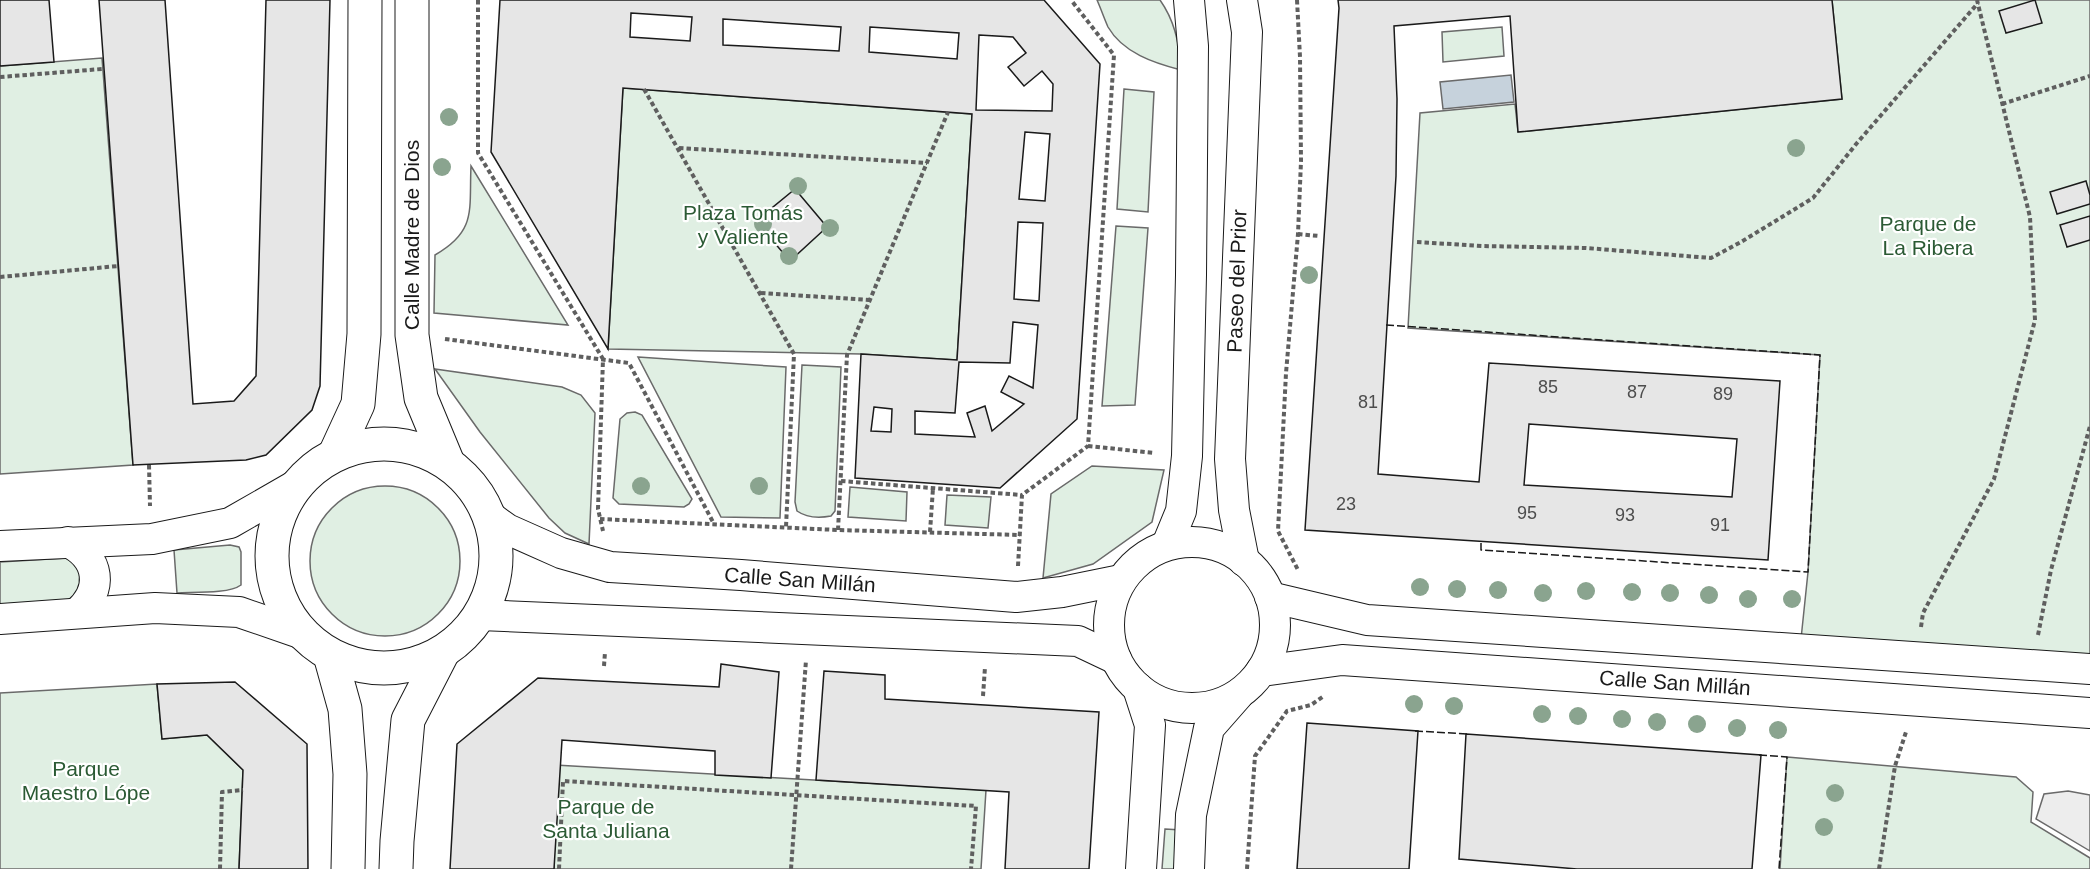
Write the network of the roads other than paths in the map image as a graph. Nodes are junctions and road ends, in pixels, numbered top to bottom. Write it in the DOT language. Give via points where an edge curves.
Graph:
graph roads {
  1 [pos="365,0"];
  2 [pos="412,0"];
  3 [pos="1188,0"];
  4 [pos="1242,0"];
  5 [pos="335,454"];
  6 [pos="448,464"];
  7 [pos="298,484"];
  8 [pos="489,516"];
  9 [pos="68,542"];
  10 [pos="1167,545"];
  11 [pos="0,546"];
  12 [pos="1244,561"];
  13 [pos="1121,580"];
  14 [pos="1270,597"];
  15 [pos="77,613"];
  16 [pos="480,615"];
  17 [pos="0,619"];
  18 [pos="303,634"];
  19 [pos="443,652"];
  20 [pos="330,655"];
  21 [pos="1116,659"];
  22 [pos="2090,669"];
  23 [pos="1261,671"];
  24 [pos="1138,688"];
  25 [pos="1239,694"];
  26 [pos="2090,713"];
  27 [pos="348,869"];
  28 [pos="396,869"];
  29 [pos="1141,869"];
  30 [pos="1189,869"];
  1 -- 5 [label="main road" via="364,334 358,404"];
  2 -- 6 [label="main road, Calle Madre de Dios" via="412,335 421,398"];
  3 -- 10 [label="street" via="1193,46 1186,456 1181,511"];
  4 -- 12 [label="street, Paseo del Prior" via="1247,32 1230,459"];
  5 -- 6 [label="main road" via="354,447 392,444 412,447"];
  5 -- 7 [label="main road"];
  6 -- 8 [label="main road" via="481,499"];
  7 -- 9 [label="street" via="230,523 152,538"];
  7 -- 18 [label="main road" via="278,517 271,557 278,595"];
  8 -- 13 [label="street, Calle San Millán" via="507,529 561,553 610,567 1016,597"];
  8 -- 16 [label="main road" via="497,555 492,588"];
  9 -- 11 [label="street"];
  9 -- 15 [label="street" via="87,556 96,581 93,596"];
  10 -- 12 [label="street" via="1212,545"];
  10 -- 13 [label="street" via="1149,553"];
  12 -- 14 [label="street" via="1260,578"];
  13 -- 21 [label="street" via="1111,606 1109,633"];
  14 -- 22 [label="street, Calle San Millán" via="1367,620"];
  14 -- 23 [label="street" via="1275,623 1272,648"];
  15 -- 17 [label="street"];
  15 -- 18 [label="street" via="155,608 239,612"];
  16 -- 19 [label="main road" via="462,638"];
  16 -- 21 [label="street" via="1078,641"];
  18 -- 20 [label="main road"];
  19 -- 20 [label="main road" via="424,662 385,669"];
  19 -- 28 [label="main road" via="408,720"];
  20 -- 27 [label="main road" via="345,709 350,774"];
  21 -- 24 [label="street"];
  23 -- 25 [label="street"];
  23 -- 26 [label="street, Calle San Millán" via="1342,660"];
  24 -- 25 [label="street" via="1161,702 1187,708 1214,705"];
  24 -- 29 [label="street" via="1150,725"];
  25 -- 30 [label="street" via="1209,728 1191,815"];
}
